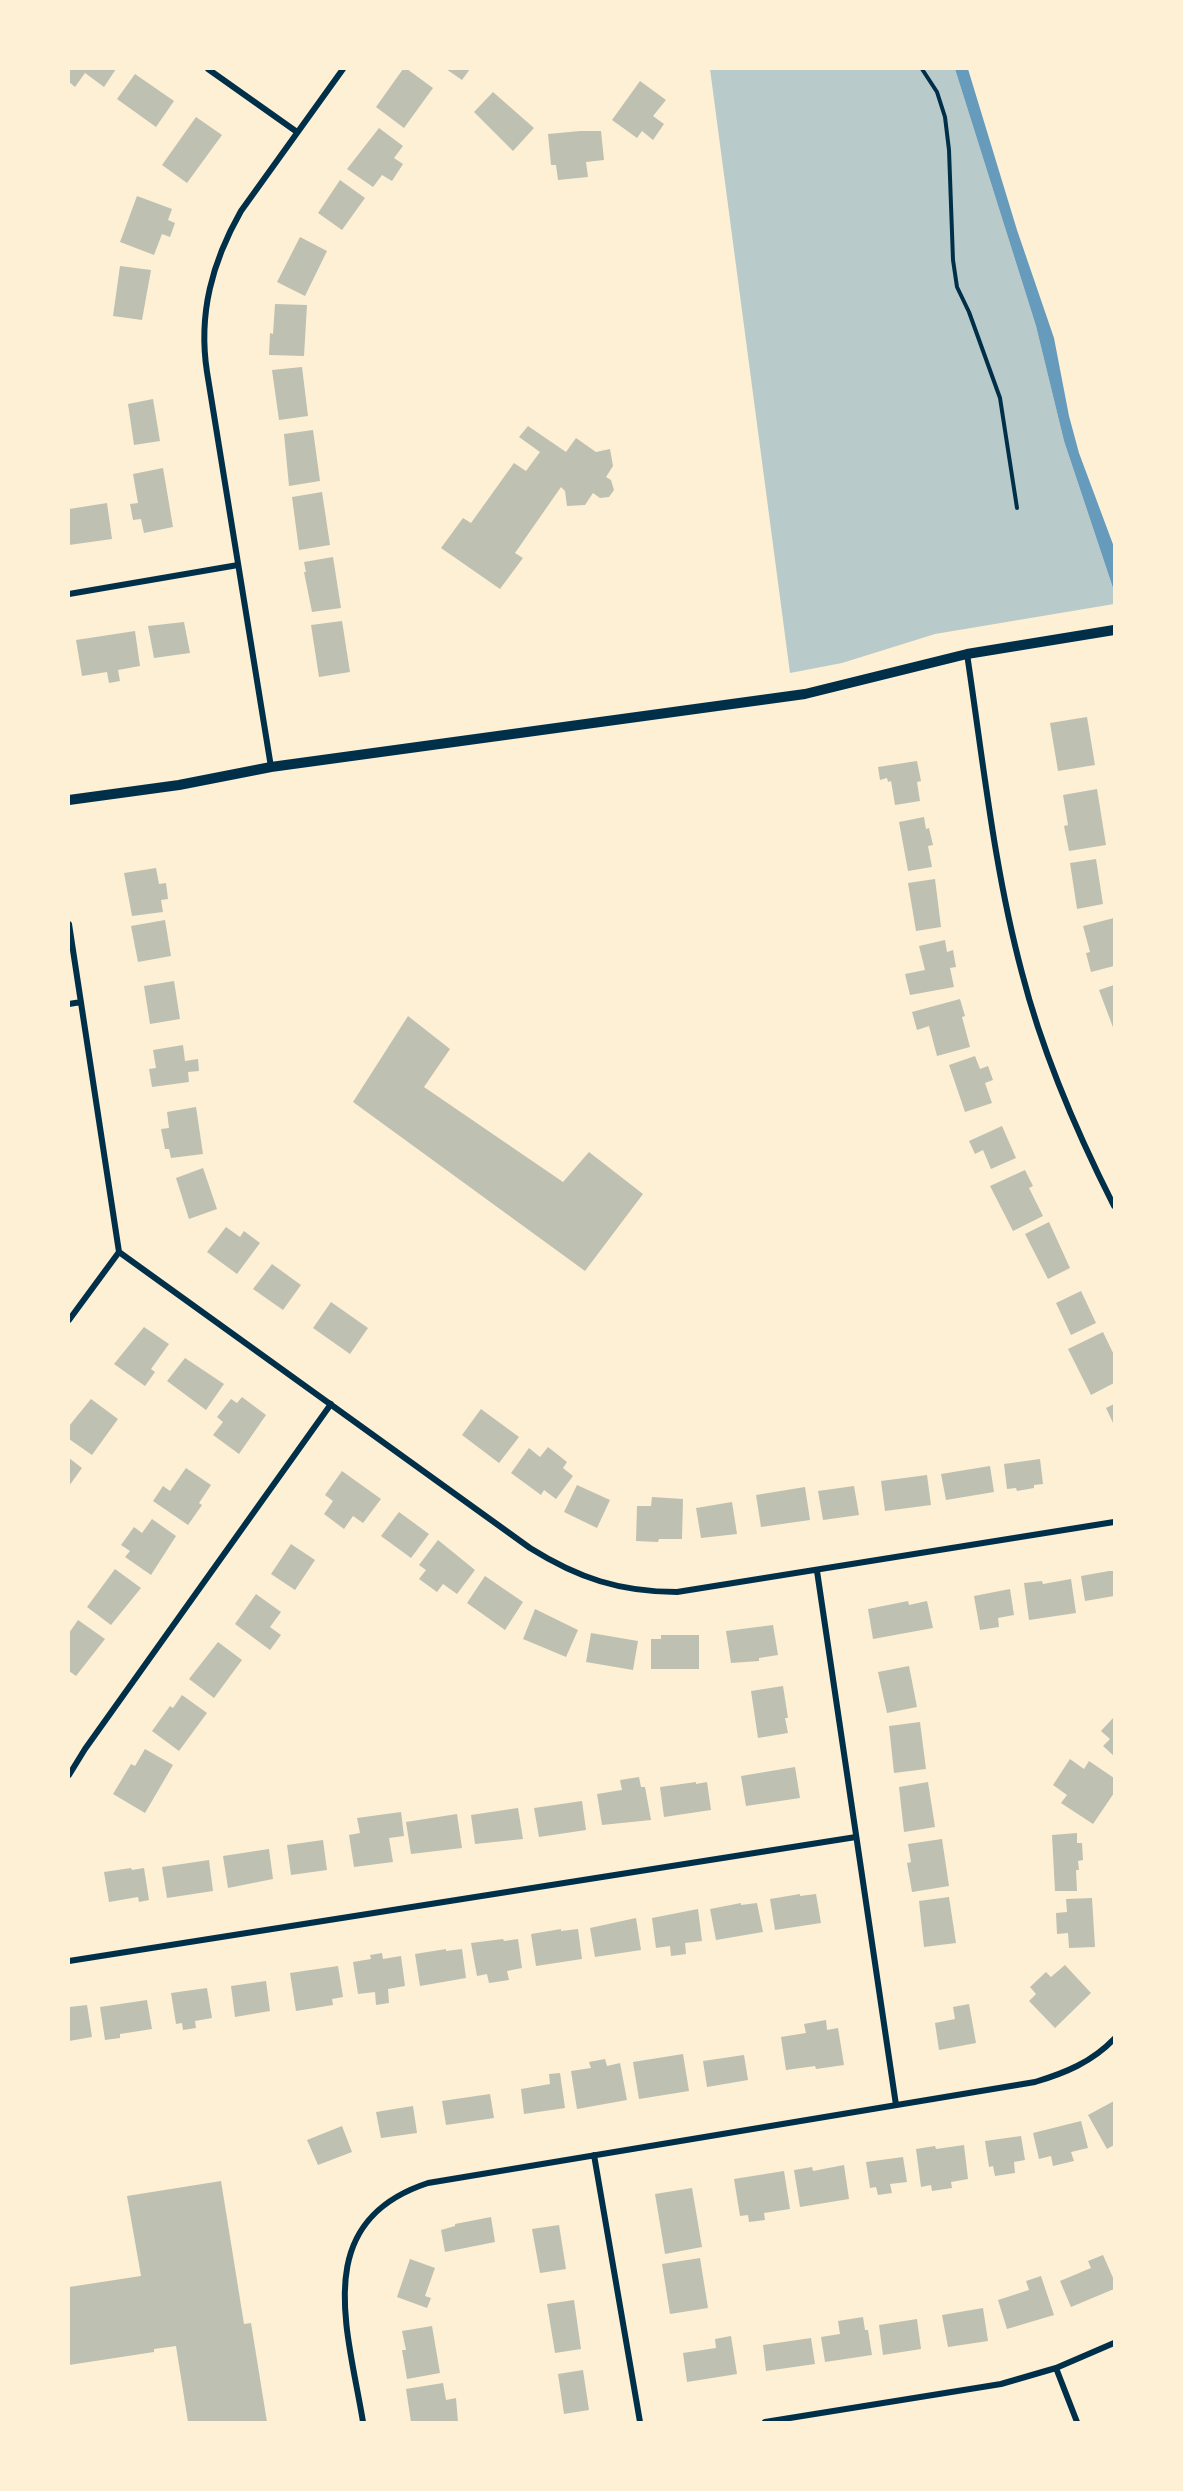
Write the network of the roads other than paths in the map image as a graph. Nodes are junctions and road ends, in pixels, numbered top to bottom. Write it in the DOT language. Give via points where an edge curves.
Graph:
graph roads {
  1 [pos="208,69"];
  2 [pos="343,69"];
  3 [pos="297,132"];
  4 [pos="238,565"];
  5 [pos="69,594"];
  6 [pos="1114,630"];
  7 [pos="967,654"];
  8 [pos="271,766"];
  9 [pos="69,800"];
  10 [pos="69,924"];
  11 [pos="81,1002"];
  12 [pos="69,1004"];
  13 [pos="1114,1206"];
  14 [pos="119,1252"];
  15 [pos="69,1320"];
  16 [pos="331,1404"];
  17 [pos="1114,1522"];
  18 [pos="817,1571"];
  19 [pos="69,1775"];
  20 [pos="856,1837"];
  21 [pos="69,1961"];
  22 [pos="1114,2039"];
  23 [pos="896,2105"];
  24 [pos="594,2154"];
  25 [pos="1114,2343"];
  26 [pos="1056,2368"];
  27 [pos="363,2422"];
  28 [pos="640,2422"];
  29 [pos="765,2422"];
  30 [pos="1077,2422"];
  1 -- 3 [label="street"];
  2 -- 3 [label="street"];
  3 -- 4 [label="street" via="229,232 214,269 205,313 206,366"];
  4 -- 5 [label="street"];
  4 -- 8 [label="street"];
  6 -- 7 [label="street"];
  7 -- 8 [label="street" via="805,694"];
  7 -- 13 [label="street" via="1004,896 1022,973 1062,1096"];
  8 -- 9 [label="street" via="179,785"];
  10 -- 11 [label="street"];
  11 -- 12 [label="street"];
  11 -- 14 [label="street"];
  14 -- 15 [label="street"];
  14 -- 16 [label="street"];
  16 -- 18 [label="street" via="530,1548 582,1576 628,1589 677,1592"];
  16 -- 19 [label="street"];
  17 -- 18 [label="street"];
  18 -- 20 [label="street"];
  20 -- 21 [label="street"];
  20 -- 23 [label="street"];
  22 -- 23 [label="street" via="1089,2061 1053,2077"];
  23 -- 24 [label="street"];
  24 -- 27 [label="street" via="428,2183 392,2199 364,2226 350,2252 344,2282"];
  24 -- 28 [label="street"];
  25 -- 26 [label="street"];
  26 -- 29 [label="street" via="983,2388"];
  26 -- 30 [label="street"];
}
